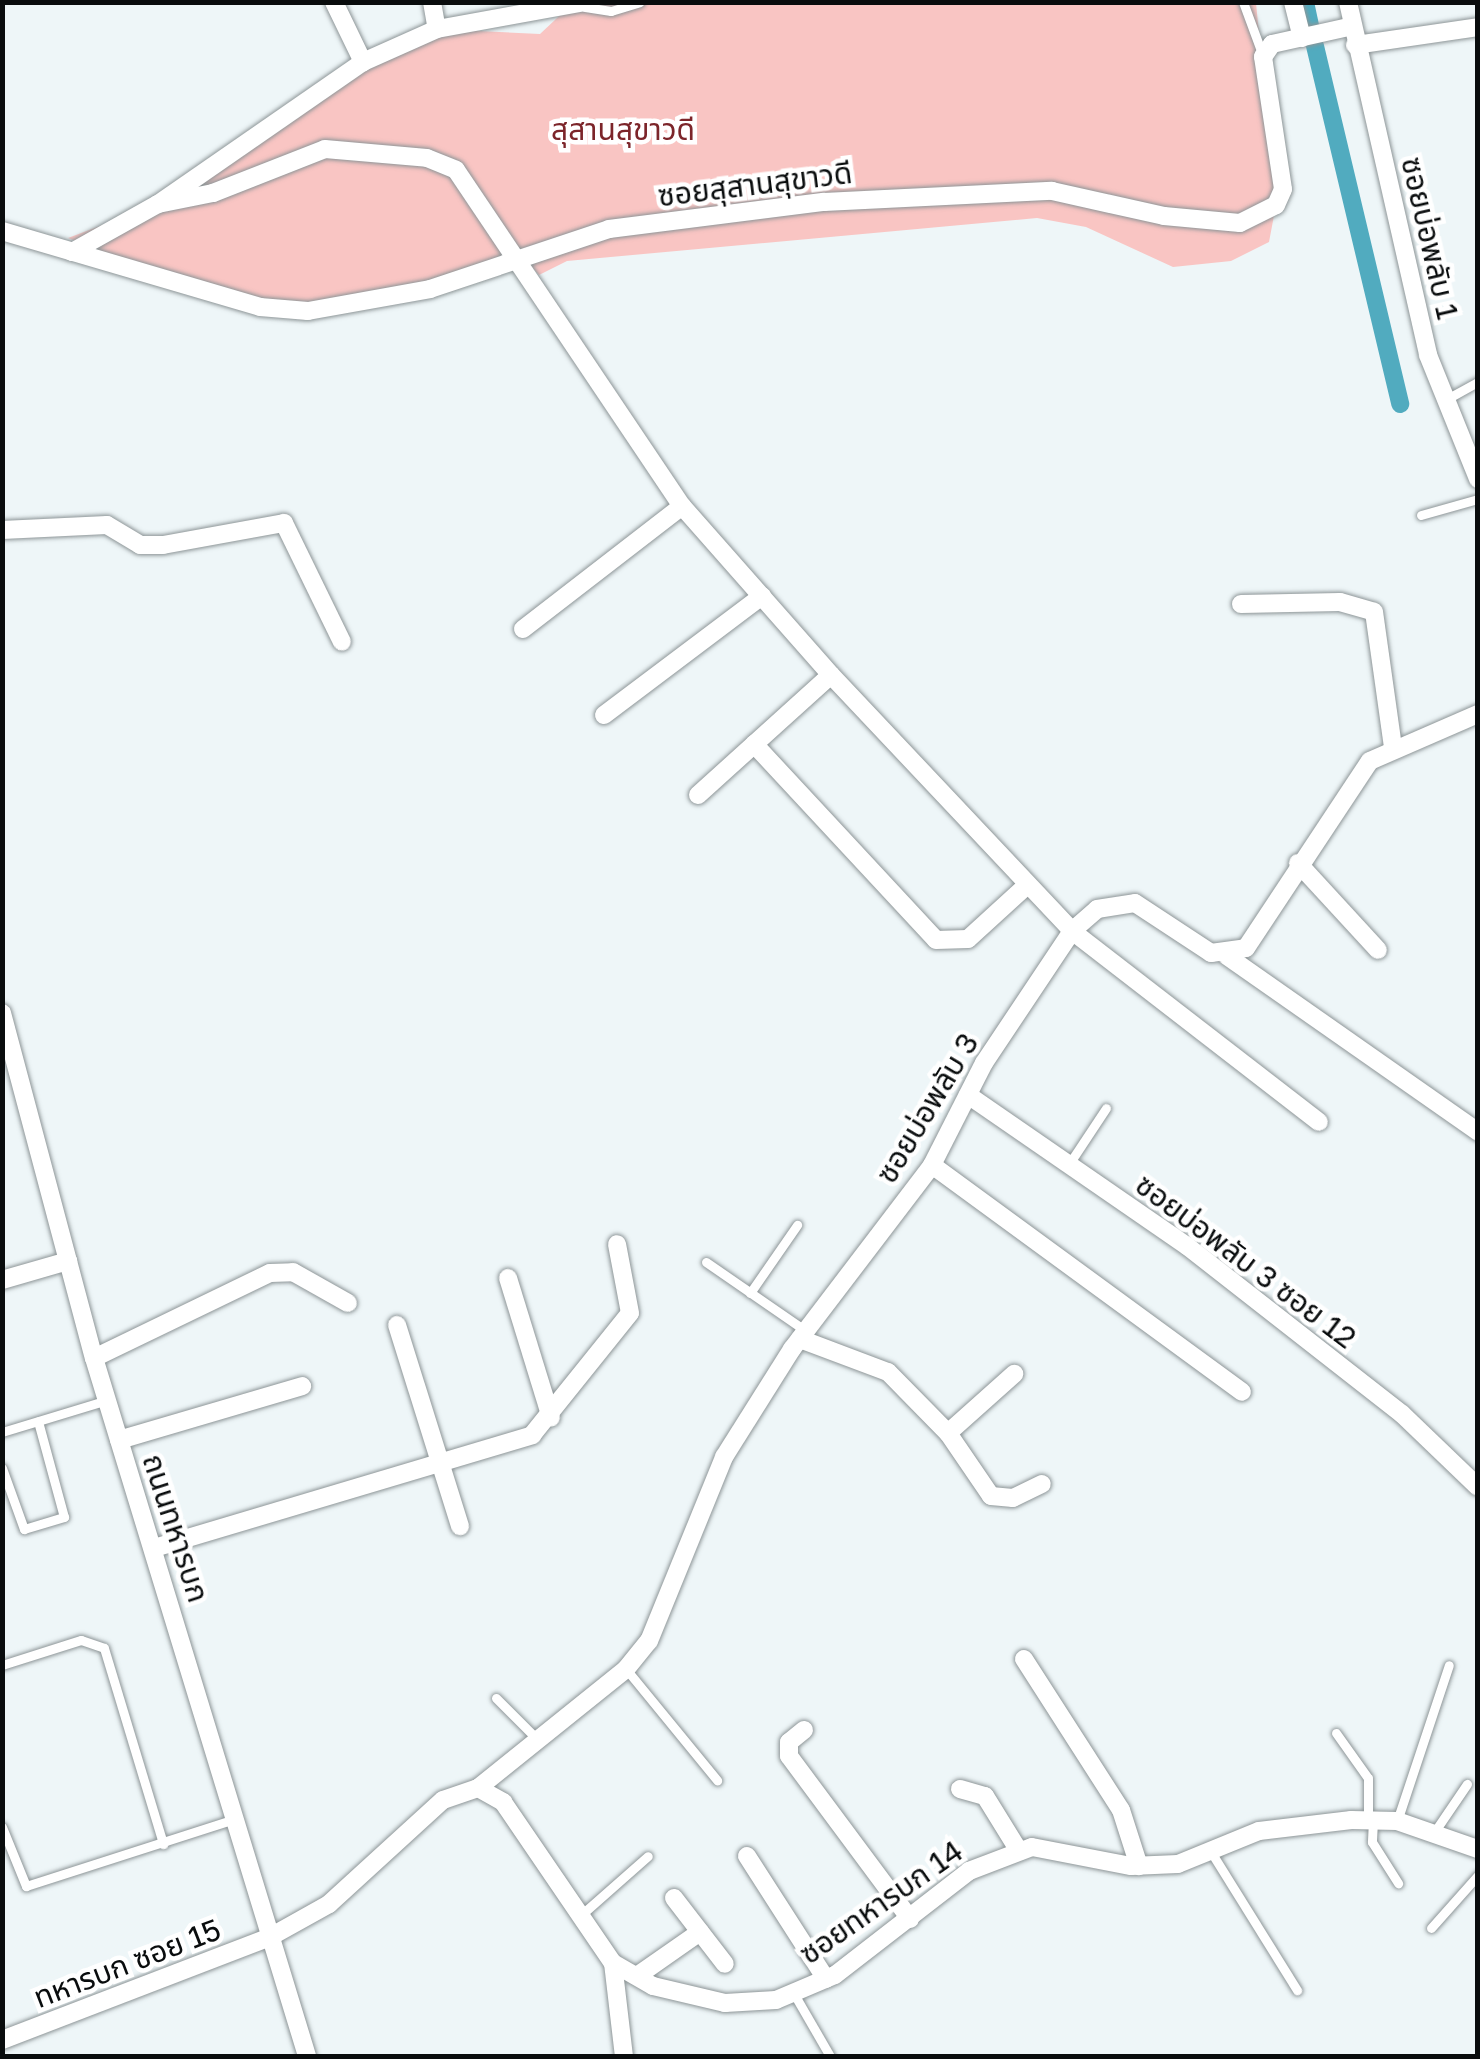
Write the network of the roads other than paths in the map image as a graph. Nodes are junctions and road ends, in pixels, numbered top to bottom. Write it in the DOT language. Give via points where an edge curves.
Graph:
graph roads {
  1 [pos="334,2"];
  2 [pos="432,2"];
  3 [pos="640,2"];
  4 [pos="1243,2"];
  5 [pos="1293,2"];
  6 [pos="1348,2"];
  7 [pos="586,5"];
  8 [pos="1354,26"];
  9 [pos="1478,27"];
  10 [pos="437,29"];
  11 [pos="1302,38"];
  12 [pos="1355,45"];
  13 [pos="1263,57"];
  14 [pos="364,62"];
  15 [pos="158,204"];
  16 [pos="2,231"];
  17 [pos="72,252"];
  18 [pos="517,264"];
  19 [pos="1478,382"];
  20 [pos="1441,402"];
  21 [pos="1478,478"];
  22 [pos="1478,499"];
  23 [pos="682,506"];
  24 [pos="1421,515"];
  25 [pos="2,530"];
  26 [pos="762,596"];
  27 [pos="1240,604"];
  28 [pos="523,630"];
  29 [pos="342,642"];
  30 [pos="831,675"];
  31 [pos="1478,714"];
  32 [pos="604,715"];
  33 [pos="754,744"];
  34 [pos="1393,748"];
  35 [pos="698,795"];
  36 [pos="1298,864"];
  37 [pos="1026,886"];
  38 [pos="1072,932"];
  39 [pos="1378,950"];
  40 [pos="1227,956"];
  41 [pos="2,1013"];
  42 [pos="8,1050"];
  43 [pos="968,1095"];
  44 [pos="1106,1108"];
  45 [pos="1318,1122"];
  46 [pos="1478,1132"];
  47 [pos="932,1165"];
  48 [pos="1068,1165"];
  49 [pos="797,1225"];
  50 [pos="617,1244"];
  51 [pos="68,1262"];
  52 [pos="706,1262"];
  53 [pos="508,1278"];
  54 [pos="2,1280"];
  55 [pos="750,1292"];
  56 [pos="348,1303"];
  57 [pos="397,1325"];
  58 [pos="803,1335"];
  59 [pos="94,1358"];
  60 [pos="1014,1374"];
  61 [pos="302,1386"];
  62 [pos="1242,1392"];
  63 [pos="107,1400"];
  64 [pos="551,1418"];
  65 [pos="38,1421"];
  66 [pos="2,1432"];
  67 [pos="948,1432"];
  68 [pos="119,1440"];
  69 [pos="442,1461"];
  70 [pos="2,1468"];
  71 [pos="1042,1484"];
  72 [pos="1478,1487"];
  73 [pos="460,1526"];
  74 [pos="154,1548"];
  75 [pos="1024,1659"];
  76 [pos="2,1664"];
  77 [pos="1449,1665"];
  78 [pos="626,1668"];
  79 [pos="496,1698"];
  80 [pos="804,1730"];
  81 [pos="1336,1734"];
  82 [pos="538,1740"];
  83 [pos="718,1780"];
  84 [pos="1467,1784"];
  85 [pos="478,1788"];
  86 [pos="960,1789"];
  87 [pos="238,1818"];
  88 [pos="1371,1820"];
  89 [pos="1396,1822"];
  90 [pos="2,1827"];
  91 [pos="1435,1831"];
  92 [pos="162,1844"];
  93 [pos="1478,1849"];
  94 [pos="1019,1850"];
  95 [pos="1209,1850"];
  96 [pos="648,1856"];
  97 [pos="747,1856"];
  98 [pos="1139,1866"];
  99 [pos="1478,1875"];
  100 [pos="1398,1883"];
  101 [pos="674,1898"];
  102 [pos="581,1916"];
  103 [pos="910,1918"];
  104 [pos="1432,1928"];
  105 [pos="700,1932"];
  106 [pos="270,1937"];
  107 [pos="613,1964"];
  108 [pos="725,1964"];
  109 [pos="637,1976"];
  110 [pos="826,1979"];
  111 [pos="1297,1990"];
  112 [pos="794,1993"];
  113 [pos="2,2040"];
  114 [pos="307,2056"];
  115 [pos="624,2056"];
  116 [pos="830,2056"];
  1 -- 14 [label="street"];
  2 -- 10 [label="street"];
  3 -- 7 [label="lane" via="611,11"];
  4 -- 13 [label="lane"];
  5 -- 11 [label="street"];
  6 -- 8 [label="street, ซอยบ่อพลับ 1"];
  7 -- 10 [label="street"];
  8 -- 11 [label="street"];
  8 -- 12 [label="street, ซอยบ่อพลับ 1"];
  9 -- 12 [label="street"];
  10 -- 14 [label="street"];
  11 -- 13 [label="street" via="1272,44"];
  12 -- 20 [label="street, ซอยบ่อพลับ 1"];
  13 -- 18 [label="street, ซอยสุสานสุขาวดี" via="1283,189 1276,205 1250,220 1218,224 1052,190 1002,189 610,230 564,240"];
  14 -- 15 [label="street"];
  15 -- 17 [label="street"];
  15 -- 18 [label="street" via="213,193 325,149 427,158 456,170"];
  16 -- 17 [label="street, ซอยสุสานสุขาวดี"];
  17 -- 18 [label="street, ซอยสุสานสุขาวดี" via="260,307 308,311"];
  18 -- 23 [label="street"];
  19 -- 20 [label="lane"];
  20 -- 21 [label="street, ซอยบ่อพลับ 1"];
  22 -- 24 [label="lane"];
  23 -- 26 [label="street"];
  23 -- 28 [label="street"];
  25 -- 29 [label="street" via="107,525 149,545 284,523"];
  26 -- 30 [label="street"];
  26 -- 32 [label="street"];
  27 -- 34 [label="street" via="1340,602 1374,612"];
  30 -- 33 [label="street"];
  30 -- 37 [label="street"];
  31 -- 34 [label="street"];
  33 -- 35 [label="street"];
  33 -- 37 [label="street" via="936,940 968,939"];
  34 -- 36 [label="street" via="1370,761"];
  36 -- 39 [label="street"];
  36 -- 40 [label="street" via="1246,948"];
  37 -- 38 [label="street"];
  38 -- 40 [label="street, ซอยบ่อพลับ 3" via="1097,909 1135,903"];
  38 -- 43 [label="street, ซอยบ่อพลับ 3"];
  38 -- 45 [label="street"];
  40 -- 46 [label="street, ซอยบ่อพลับ 3"];
  41 -- 42 [label="street, ถนนทหารบก"];
  42 -- 51 [label="street, ถนนทหารบก"];
  43 -- 47 [label="street, ซอยบ่อพลับ 3"];
  43 -- 48 [label="street, ซอยบ่อพลับ 3 ซอย 12"];
  44 -- 48 [label="lane"];
  47 -- 58 [label="street, ซอยบ่อพลับ 3"];
  47 -- 62 [label="street"];
  48 -- 72 [label="street, ซอยบ่อพลับ 3 ซอย 12" via="1402,1414"];
  49 -- 55 [label="lane"];
  50 -- 64 [label="street" via="630,1313"];
  51 -- 54 [label="street"];
  51 -- 59 [label="street, ถนนทหารบก"];
  52 -- 55 [label="lane"];
  53 -- 64 [label="street"];
  55 -- 58 [label="lane"];
  56 -- 59 [label="street" via="293,1272 270,1272"];
  57 -- 69 [label="street"];
  58 -- 67 [label="street" via="888,1372"];
  58 -- 78 [label="street, ซอยบ่อพลับ 3" via="724,1456 668,1601"];
  59 -- 63 [label="street, ถนนทหารบก"];
  60 -- 67 [label="street"];
  61 -- 68 [label="street"];
  63 -- 65 [label="lane"];
  63 -- 68 [label="street, ถนนทหารบก"];
  64 -- 69 [label="street" via="532,1435"];
  65 -- 66 [label="lane"];
  65 -- 70 [label="lane" via="64,1518 24,1529"];
  67 -- 71 [label="street" via="991,1496 1013,1498"];
  68 -- 74 [label="street, ถนนทหารบก"];
  69 -- 73 [label="street"];
  69 -- 74 [label="street"];
  74 -- 87 [label="street, ถนนทหารบก"];
  75 -- 98 [label="street" via="1121,1810"];
  76 -- 92 [label="lane" via="81,1640 104,1648"];
  77 -- 89 [label="lane"];
  78 -- 82 [label="street, ซอยบ่อพลับ 3"];
  78 -- 83 [label="lane"];
  79 -- 82 [label="lane"];
  80 -- 103 [label="street" via="789,1742 789,1756"];
  81 -- 88 [label="lane" via="1368,1778"];
  82 -- 85 [label="street, ซอยบ่อพลับ 3"];
  84 -- 91 [label="lane"];
  85 -- 102 [label="street, ซอยทหารบก 14" via="503,1802"];
  85 -- 106 [label="street" via="442,1800 329,1904"];
  86 -- 94 [label="street" via="985,1796"];
  87 -- 92 [label="lane"];
  87 -- 106 [label="street, ถนนทหารบก"];
  88 -- 89 [label="street, ซอยทหารบก 14"];
  88 -- 95 [label="street, ซอยทหารบก 14" via="1302,1822"];
  88 -- 100 [label="lane" via="1372,1842"];
  89 -- 91 [label="street, ซอยทหารบก 14"];
  90 -- 92 [label="lane" via="26,1886"];
  91 -- 93 [label="street, ซอยทหารบก 14"];
  94 -- 98 [label="street, ซอยทหารบก 14" via="1051,1847"];
  94 -- 103 [label="street, ซอยทหารบก 14" via="969,1872"];
  95 -- 98 [label="street, ซอยทหารบก 14" via="1178,1864"];
  95 -- 111 [label="lane"];
  96 -- 102 [label="lane"];
  97 -- 110 [label="street"];
  99 -- 104 [label="lane"];
  101 -- 105 [label="street"];
  102 -- 107 [label="street, ซอยทหารบก 14"];
  103 -- 110 [label="street, ซอยทหารบก 14"];
  105 -- 108 [label="street"];
  105 -- 109 [label="street"];
  106 -- 113 [label="street, ทหารบก ซอย 15"];
  106 -- 114 [label="street, ถนนทหารบก"];
  107 -- 109 [label="street, ซอยทหารบก 14"];
  107 -- 115 [label="street"];
  109 -- 112 [label="street, ซอยทหารบก 14" via="725,2003"];
  110 -- 112 [label="street, ซอยทหารบก 14"];
  112 -- 116 [label="lane"];
}
